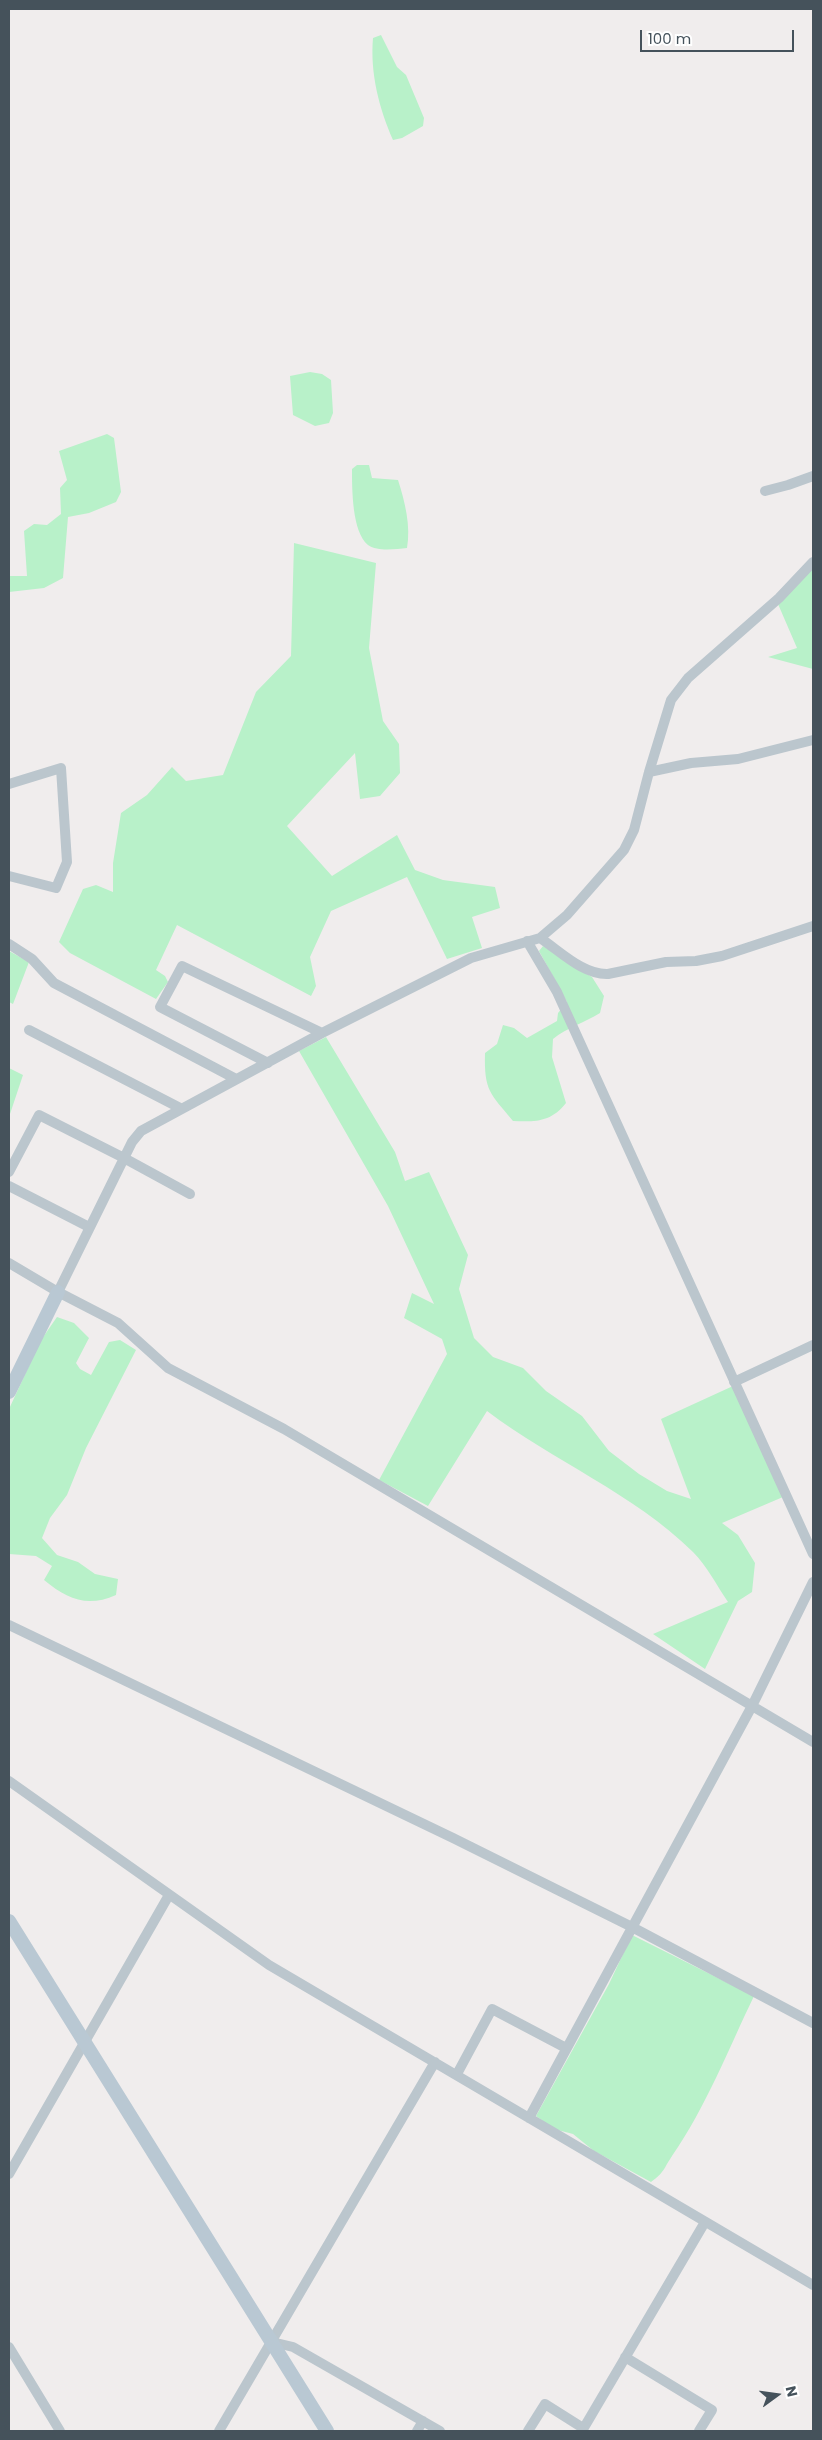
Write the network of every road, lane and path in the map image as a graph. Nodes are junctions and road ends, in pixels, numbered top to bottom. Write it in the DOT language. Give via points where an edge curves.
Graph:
graph roads {
  1 [pos="813,476"];
  2 [pos="766,491"];
  3 [pos="813,562"];
  4 [pos="813,740"];
  5 [pos="648,772"];
  6 [pos="9,784"];
  7 [pos="9,876"];
  8 [pos="813,926"];
  9 [pos="540,938"];
  10 [pos="527,941"];
  11 [pos="9,944"];
  12 [pos="30,1030"];
  13 [pos="322,1034"];
  14 [pos="268,1063"];
  15 [pos="236,1079"];
  16 [pos="182,1109"];
  17 [pos="124,1158"];
  18 [pos="9,1172"];
  19 [pos="9,1186"];
  20 [pos="190,1194"];
  21 [pos="89,1227"];
  22 [pos="9,1263"];
  23 [pos="58,1292"];
  24 [pos="813,1345"];
  25 [pos="734,1382"];
  26 [pos="9,1392"];
  27 [pos="813,1554"];
  28 [pos="813,1582"];
  29 [pos="9,1625"];
  30 [pos="752,1706"];
  31 [pos="813,1742"];
  32 [pos="9,1781"];
  33 [pos="169,1895"];
  34 [pos="9,1921"];
  35 [pos="632,1927"];
  36 [pos="813,2023"];
  37 [pos="84,2041"];
  38 [pos="566,2048"];
  39 [pos="435,2062"];
  40 [pos="457,2074"];
  41 [pos="529,2118"];
  42 [pos="9,2174"];
  43 [pos="705,2222"];
  44 [pos="813,2285"];
  45 [pos="272,2342"];
  46 [pos="9,2347"];
  47 [pos="625,2357"];
  48 [pos="423,2421"];
  49 [pos="582,2430"];
  50 [pos="60,2431"];
  51 [pos="219,2431"];
  52 [pos="327,2431"];
  53 [pos="417,2431"];
  54 [pos="440,2431"];
  55 [pos="528,2431"];
  56 [pos="699,2431"];
  1 -- 2 [label="street"];
  3 -- 5 [label="street" via="779,598 688,678 671,700"];
  4 -- 5 [label="street" via="744,758 678,765"];
  5 -- 9 [label="street" via="634,830 624,850 567,915"];
  6 -- 7 [label="street" via="61,768 66,862 56,888"];
  8 -- 9 [label="street" via="722,956 666,962 600,975 585,969"];
  9 -- 10 [label="street"];
  10 -- 13 [label="street" via="471,958"];
  10 -- 25 [label="street" via="557,992"];
  11 -- 15 [label="street" via="32,959 54,983"];
  12 -- 16 [label="street"];
  13 -- 14 [label="street"];
  13 -- 14 [label="street" via="182,966 160,1007"];
  14 -- 15 [label="street"];
  15 -- 16 [label="street"];
  16 -- 17 [label="street" via="142,1131"];
  17 -- 18 [label="street" via="38,1115"];
  17 -- 20 [label="street"];
  17 -- 21 [label="street"];
  19 -- 21 [label="street"];
  21 -- 23 [label="street"];
  22 -- 23 [label="street"];
  23 -- 26 [label="street"];
  23 -- 30 [label="street" via="118,1323 168,1368 284,1429"];
  24 -- 25 [label="street"];
  25 -- 27 [label="street"];
  28 -- 30 [label="street"];
  29 -- 35 [label="street"];
  30 -- 31 [label="street"];
  30 -- 35 [label="street"];
  32 -- 33 [label="street"];
  33 -- 37 [label="street"];
  33 -- 39 [label="street" via="269,1966"];
  34 -- 37 [label="street"];
  35 -- 36 [label="street"];
  35 -- 38 [label="street"];
  37 -- 42 [label="street"];
  37 -- 45 [label="street"];
  38 -- 40 [label="street" via="492,2009"];
  38 -- 41 [label="street"];
  39 -- 40 [label="street"];
  39 -- 45 [label="street"];
  40 -- 41 [label="street"];
  41 -- 43 [label="street"];
  43 -- 44 [label="street"];
  43 -- 47 [label="street"];
  45 -- 48 [label="street" via="293,2346"];
  45 -- 51 [label="street"];
  45 -- 52 [label="street"];
  46 -- 50 [label="street"];
  47 -- 49 [label="street"];
  47 -- 56 [label="street" via="712,2410"];
  48 -- 53 [label="street"];
  48 -- 54 [label="street"];
  49 -- 55 [label="street" via="544,2404"];
}
